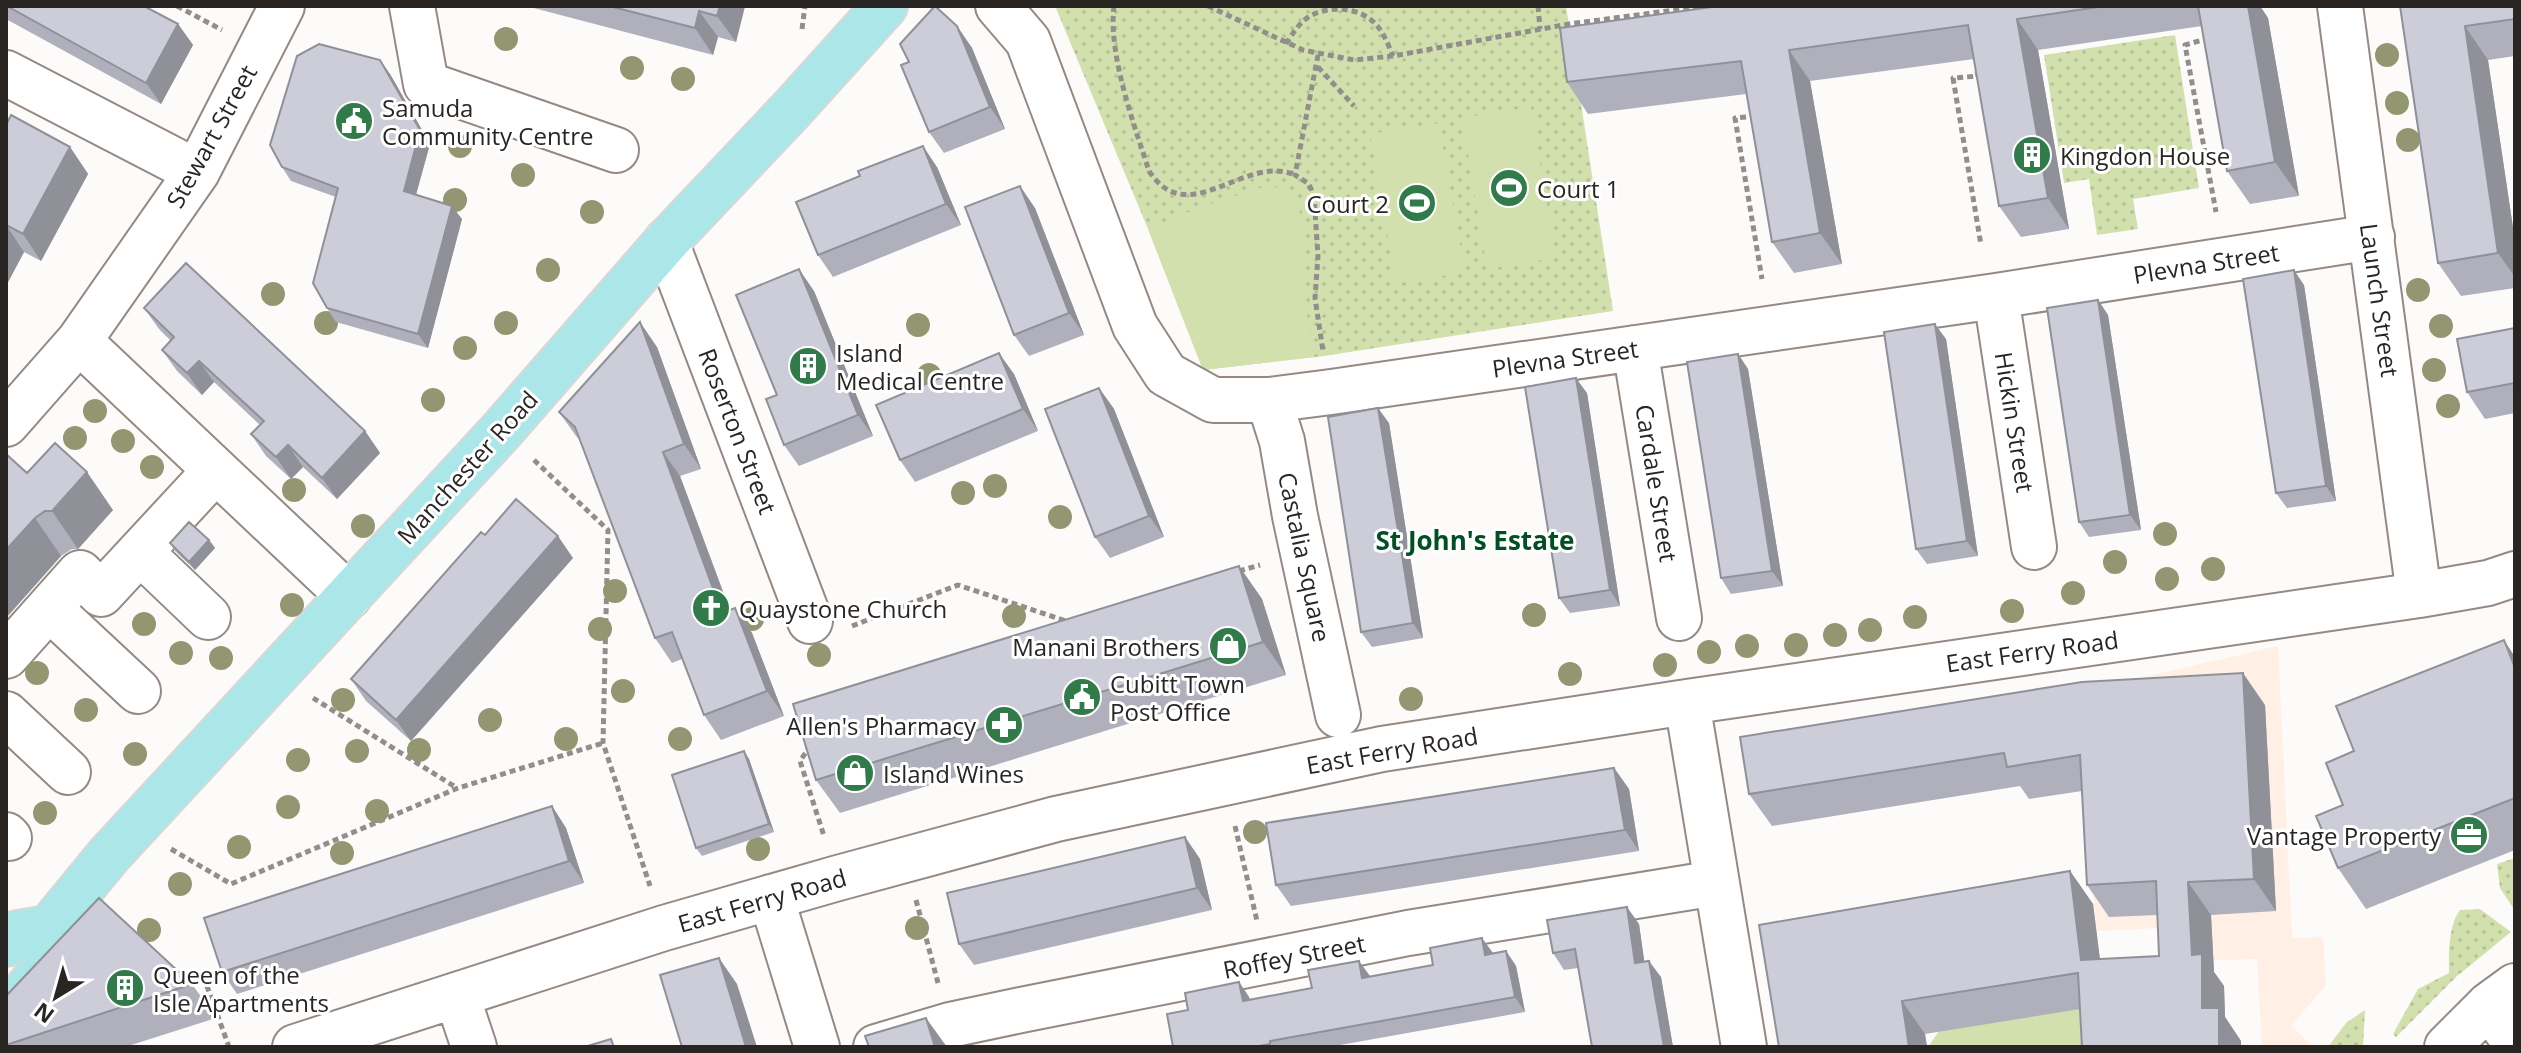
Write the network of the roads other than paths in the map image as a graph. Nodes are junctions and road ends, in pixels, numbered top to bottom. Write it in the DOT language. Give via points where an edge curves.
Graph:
graph roads {
  1 [pos="412,6"];
  2 [pos="885,6"];
  3 [pos="998,6"];
  4 [pos="2340,6"];
  5 [pos="274,9"];
  6 [pos="6,73"];
  7 [pos="616,150"];
  8 [pos="197,172"];
  9 [pos="2372,237"];
  10 [pos="666,242"];
  11 [pos="1996,296"];
  12 [pos="79,341"];
  13 [pos="1635,348"];
  14 [pos="1269,400"];
  15 [pos="6,424"];
  16 [pos="215,471"];
  17 [pos="2034,547"];
  18 [pos="140,552"];
  19 [pos="2515,574"];
  20 [pos="2419,595"];
  21 [pos="349,596"];
  22 [pos="49,608"];
  23 [pos="208,617"];
  24 [pos="1679,618"];
  25 [pos="810,621"];
  26 [pos="6,656"];
  27 [pos="138,691"];
  28 [pos="1687,702"];
  29 [pos="6,714"];
  30 [pos="1338,715"];
  31 [pos="68,772"];
  32 [pos="1716,883"];
  33 [pos="771,897"];
  34 [pos="49,928"];
  35 [pos="6,944"];
  36 [pos="2502,995"];
  37 [pos="457,996"];
  38 [pos="6,1014"];
  39 [pos="2515,1043"];
  40 [pos="295,1047"];
  41 [pos="474,1047"];
  42 [pos="817,1047"];
  43 [pos="876,1047"];
  44 [pos="1744,1047"];
  45 [pos="2447,1047"];
  1 -- 7 [label="street" via="426,84"];
  2 -- 10 [label="main road, Manchester Road"];
  3 -- 14 [label="street, Plevna Street" via="1028,41 1135,326 1166,374 1213,400"];
  4 -- 9 [label="street, Launch Street"];
  5 -- 8 [label="street, Stewart Street"];
  6 -- 8 [label="street"];
  8 -- 12 [label="street, Stewart Street"];
  9 -- 11 [label="street, Plevna Street"];
  9 -- 20 [label="street, Launch Street"];
  10 -- 21 [label="main road, Manchester Road"];
  10 -- 25 [label="street, Roserton Street"];
  11 -- 13 [label="street, Plevna Street"];
  11 -- 17 [label="street, Hickin Street"];
  12 -- 15 [label="street, Stewart Street"];
  12 -- 16 [label="street"];
  13 -- 14 [label="street, Plevna Street"];
  13 -- 24 [label="street, Cardale Street"];
  14 -- 30 [label="street, Castalia Square"];
  16 -- 18 [label="street"];
  16 -- 21 [label="street"];
  18 -- 22 [label="street" via="101,594 80,573"];
  18 -- 23 [label="street"];
  19 -- 20 [label="street, East Ferry Road"];
  20 -- 28 [label="street, East Ferry Road"];
  21 -- 34 [label="main road, Manchester Road" via="109,855"];
  22 -- 26 [label="street"];
  22 -- 27 [label="street"];
  28 -- 32 [label="street"];
  28 -- 33 [label="street, East Ferry Road" via="1382,749 1056,819"];
  29 -- 31 [label="street"];
  32 -- 43 [label="street, Roffey Street" via="1408,933 950,1025"];
  32 -- 44 [label="street"];
  33 -- 37 [label="street, East Ferry Road"];
  33 -- 42 [label="street"];
  34 -- 35 [label="main road" via="18,933"];
  34 -- 38 [label="main road" via="52,959"];
  36 -- 39 [label="street"];
  36 -- 45 [label="street"];
  37 -- 40 [label="street, East Ferry Road"];
  37 -- 41 [label="street"];
}
